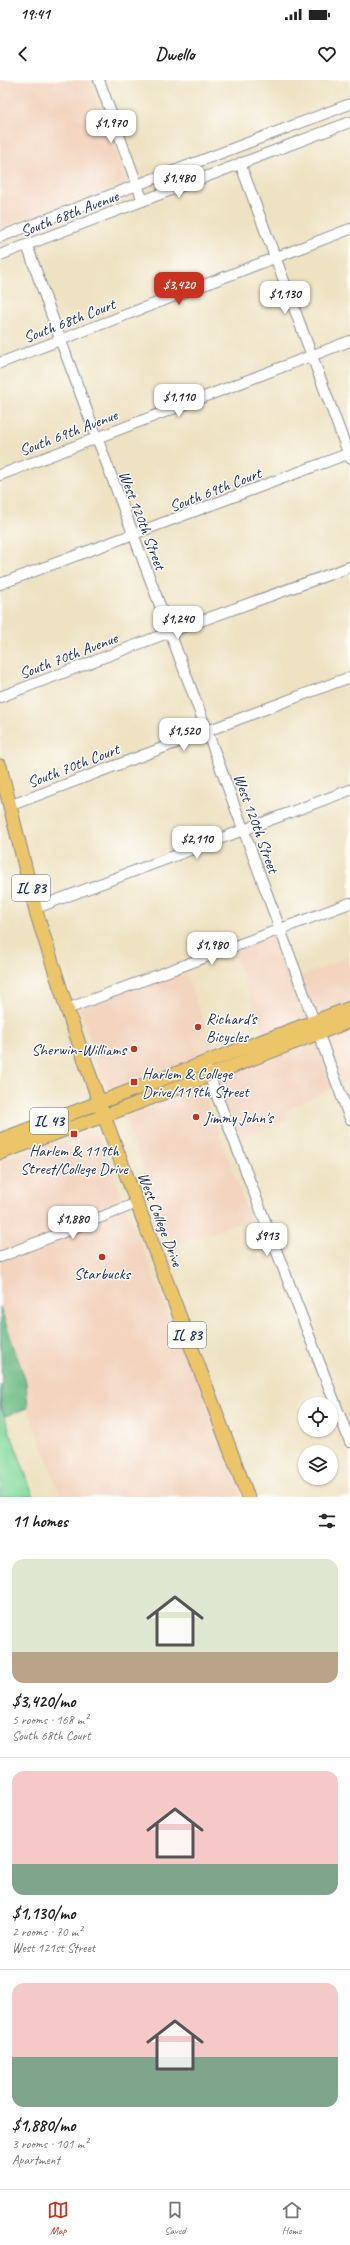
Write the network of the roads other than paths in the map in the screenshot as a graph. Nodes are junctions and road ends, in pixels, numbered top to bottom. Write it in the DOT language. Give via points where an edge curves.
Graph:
graph roads {
  1 [pos="102,81"];
  2 [pos="350,104"];
  3 [pos="350,122"];
  4 [pos="240,164"];
  5 [pos="137,184"];
  6 [pos="143,201"];
  7 [pos="350,229"];
  8 [pos="0,237"];
  9 [pos="27,245"];
  10 [pos="0,255"];
  11 [pos="275,258"];
  12 [pos="60,339"];
  13 [pos="350,341"];
  14 [pos="312,356"];
  15 [pos="0,363"];
  16 [pos="96,437"];
  17 [pos="349,455"];
  18 [pos="0,475"];
  19 [pos="132,536"];
  20 [pos="350,567"];
  21 [pos="0,584"];
  22 [pos="170,632"];
  23 [pos="350,677"];
  24 [pos="0,697"];
  25 [pos="207,731"];
  26 [pos="0,766"];
  27 [pos="350,790"];
  28 [pos="9,806"];
  29 [pos="243,831"];
  30 [pos="350,902"];
  31 [pos="36,908"];
  32 [pos="280,929"];
  33 [pos="350,1008"];
  34 [pos="67,1009"];
  35 [pos="350,1021"];
  36 [pos="316,1027"];
  37 [pos="204,1063"];
  38 [pos="208,1075"];
  39 [pos="99,1102"];
  40 [pos="104,1116"];
  41 [pos="350,1119"];
  42 [pos="0,1140"];
  43 [pos="0,1153"];
  44 [pos="137,1203"];
  45 [pos="0,1257"];
  46 [pos="350,1442"];
  47 [pos="248,1497"];
  1 -- 5 [label="street"];
  2 -- 5 [label="street"];
  3 -- 4 [label="street, South 68th Avenue"];
  4 -- 6 [label="street, South 68th Avenue"];
  4 -- 11 [label="street"];
  5 -- 6 [label="street"];
  5 -- 8 [label="street"];
  6 -- 9 [label="street, South 68th Avenue"];
  7 -- 11 [label="street, South 68th Court"];
  9 -- 10 [label="street, South 68th Avenue"];
  9 -- 12 [label="street, West 120th Street"];
  11 -- 12 [label="street, South 68th Court"];
  11 -- 14 [label="street"];
  12 -- 15 [label="street, South 68th Court"];
  12 -- 16 [label="street, West 120th Street"];
  13 -- 14 [label="street, South 69th Avenue"];
  14 -- 16 [label="street, South 69th Avenue"];
  14 -- 17 [label="street"];
  16 -- 18 [label="street, South 69th Avenue"];
  16 -- 19 [label="street, West 120th Street"];
  17 -- 19 [label="street, South 69th Court"];
  19 -- 21 [label="street, South 69th Court"];
  19 -- 22 [label="street, West 120th Street"];
  20 -- 22 [label="street, South 70th Avenue"];
  22 -- 24 [label="street, South 70th Avenue"];
  22 -- 25 [label="street, West 120th Street"];
  23 -- 25 [label="street, South 70th Court"];
  25 -- 28 [label="street, South 70th Court"];
  25 -- 29 [label="street, West 120th Street"];
  26 -- 28 [label="main road, West College Drive / IL 83"];
  27 -- 29 [label="street"];
  28 -- 31 [label="main road, West College Drive / IL 83"];
  29 -- 31 [label="street"];
  29 -- 32 [label="street, West 120th Street"];
  30 -- 32 [label="street"];
  31 -- 34 [label="main road, West College Drive / IL 83"];
  32 -- 34 [label="street"];
  32 -- 36 [label="street, West 120th Street"];
  33 -- 36 [label="main road, IL 43"];
  34 -- 39 [label="main road, West College Drive / IL 83"];
  35 -- 36 [label="main road, IL 43"];
  36 -- 37 [label="main road, IL 43"];
  36 -- 38 [label="main road, IL 43"];
  36 -- 41 [label="street, West 120th Street"];
  37 -- 38 [label="street"];
  37 -- 39 [label="main road, IL 43"];
  38 -- 40 [label="main road, IL 43"];
  38 -- 46 [label="street"];
  39 -- 40 [label="main road, West College Drive / IL 83"];
  39 -- 42 [label="main road, IL 43"];
  40 -- 43 [label="main road, IL 43"];
  40 -- 44 [label="main road, West College Drive / IL 83"];
  44 -- 45 [label="street"];
  44 -- 47 [label="main road, West College Drive / IL 83"];
}
